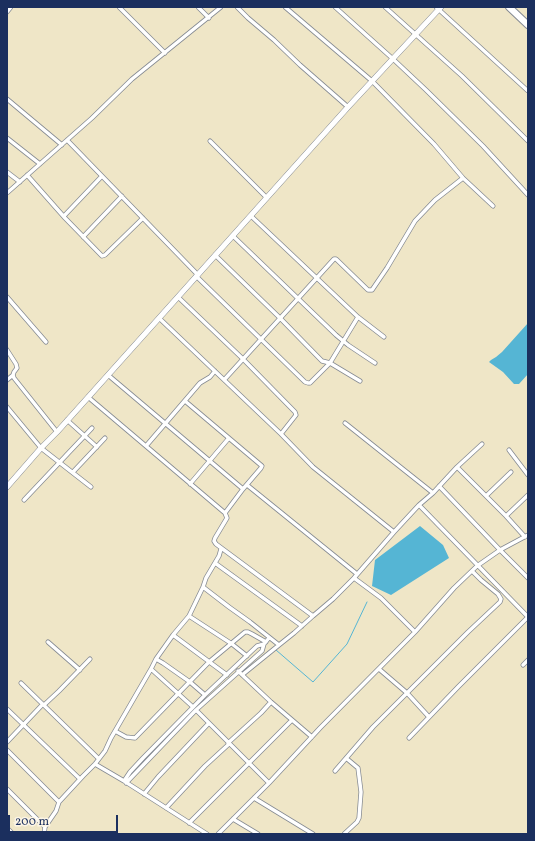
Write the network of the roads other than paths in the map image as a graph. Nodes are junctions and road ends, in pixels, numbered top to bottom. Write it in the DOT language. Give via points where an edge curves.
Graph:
graph roads {
  1 [pos="11,7"];
  2 [pos="119,7"];
  3 [pos="198,7"];
  4 [pos="221,7"];
  5 [pos="237,7"];
  6 [pos="285,7"];
  7 [pos="335,7"];
  8 [pos="385,7"];
  9 [pos="509,7"];
  10 [pos="439,8"];
  11 [pos="7,12"];
  12 [pos="208,18"];
  13 [pos="528,25"];
  14 [pos="416,35"];
  15 [pos="165,52"];
  16 [pos="393,58"];
  17 [pos="372,81"];
  18 [pos="528,91"];
  19 [pos="7,100"];
  20 [pos="348,107"];
  21 [pos="7,138"];
  22 [pos="67,140"];
  23 [pos="528,141"];
  24 [pos="210,142"];
  25 [pos="62,145"];
  26 [pos="40,164"];
  27 [pos="7,172"];
  28 [pos="27,176"];
  29 [pos="102,176"];
  30 [pos="463,178"];
  31 [pos="20,182"];
  32 [pos="7,193"];
  33 [pos="528,195"];
  34 [pos="122,196"];
  35 [pos="267,198"];
  36 [pos="493,206"];
  37 [pos="64,216"];
  38 [pos="251,216"];
  39 [pos="143,218"];
  40 [pos="233,236"];
  41 [pos="83,237"];
  42 [pos="215,256"];
  43 [pos="197,276"];
  44 [pos="317,278"];
  45 [pos="178,297"];
  46 [pos="298,298"];
  47 [pos="8,299"];
  48 [pos="358,317"];
  49 [pos="159,318"];
  50 [pos="280,318"];
  51 [pos="384,336"];
  52 [pos="261,339"];
  53 [pos="343,341"];
  54 [pos="46,342"];
  55 [pos="7,350"];
  56 [pos="242,359"];
  57 [pos="330,363"];
  58 [pos="375,363"];
  59 [pos="215,371"];
  60 [pos="13,375"];
  61 [pos="108,375"];
  62 [pos="7,380"];
  63 [pos="224,380"];
  64 [pos="360,381"];
  65 [pos="88,397"];
  66 [pos="185,401"];
  67 [pos="7,407"];
  68 [pos="67,420"];
  69 [pos="166,423"];
  70 [pos="345,423"];
  71 [pos="92,428"];
  72 [pos="57,432"];
  73 [pos="281,434"];
  74 [pos="85,436"];
  75 [pos="105,438"];
  76 [pos="229,438"];
  77 [pos="482,444"];
  78 [pos="146,446"];
  79 [pos="97,447"];
  80 [pos="41,448"];
  81 [pos="510,450"];
  82 [pos="210,461"];
  83 [pos="60,462"];
  84 [pos="457,467"];
  85 [pos="73,472"];
  86 [pos="511,472"];
  87 [pos="528,475"];
  88 [pos="190,484"];
  89 [pos="247,485"];
  90 [pos="439,486"];
  91 [pos="7,487"];
  92 [pos="92,487"];
  93 [pos="243,489"];
  94 [pos="433,492"];
  95 [pos="528,495"];
  96 [pos="486,496"];
  97 [pos="24,500"];
  98 [pos="419,505"];
  99 [pos="225,513"];
  100 [pos="506,516"];
  101 [pos="394,532"];
  102 [pos="527,536"];
  103 [pos="221,549"];
  104 [pos="500,550"];
  105 [pos="215,563"];
  106 [pos="477,566"];
  107 [pos="472,571"];
  108 [pos="357,574"];
  109 [pos="354,578"];
  110 [pos="528,578"];
  111 [pos="203,587"];
  112 [pos="189,616"];
  113 [pos="312,616"];
  114 [pos="528,617"];
  115 [pos="302,626"];
  116 [pos="415,632"];
  117 [pos="173,635"];
  118 [pos="269,638"];
  119 [pos="48,642"];
  120 [pos="265,643"];
  121 [pos="232,644"];
  122 [pos="279,645"];
  123 [pos="247,656"];
  124 [pos="90,659"];
  125 [pos="156,659"];
  126 [pos="528,660"];
  127 [pos="209,662"];
  128 [pos="523,665"];
  129 [pos="150,669"];
  130 [pos="379,669"];
  131 [pos="80,670"];
  132 [pos="238,671"];
  133 [pos="227,675"];
  134 [pos="242,675"];
  135 [pos="190,682"];
  136 [pos="20,683"];
  137 [pos="179,693"];
  138 [pos="407,693"];
  139 [pos="205,696"];
  140 [pos="271,702"];
  141 [pos="43,704"];
  142 [pos="195,708"];
  143 [pos="7,709"];
  144 [pos="429,717"];
  145 [pos="292,720"];
  146 [pos="209,723"];
  147 [pos="24,725"];
  148 [pos="115,731"];
  149 [pos="312,737"];
  150 [pos="409,738"];
  151 [pos="7,742"];
  152 [pos="229,743"];
  153 [pos="7,750"];
  154 [pos="99,758"];
  155 [pos="346,758"];
  156 [pos="249,763"];
  157 [pos="95,764"];
  158 [pos="335,770"];
  159 [pos="80,779"];
  160 [pos="125,782"];
  161 [pos="269,783"];
  162 [pos="7,789"];
  163 [pos="144,794"];
  164 [pos="254,798"];
  165 [pos="59,802"];
  166 [pos="166,808"];
  167 [pos="233,819"];
  168 [pos="189,823"];
  169 [pos="45,827"];
  170 [pos="7,828"];
  171 [pos="13,834"];
  172 [pos="44,834"];
  173 [pos="207,834"];
  174 [pos="218,834"];
  175 [pos="258,834"];
  176 [pos="313,834"];
  177 [pos="344,834"];
  1 -- 11 [label="street"];
  2 -- 15 [label="street"];
  3 -- 12 [label="street"];
  4 -- 12 [label="street"];
  5 -- 20 [label="street"];
  6 -- 17 [label="street"];
  7 -- 16 [label="street"];
  8 -- 14 [label="street"];
  9 -- 13 [label="highway"];
  10 -- 14 [label="street"];
  10 -- 18 [label="street"];
  12 -- 15 [label="street"];
  14 -- 16 [label="street"];
  14 -- 23 [label="street"];
  15 -- 22 [label="street"];
  16 -- 17 [label="street"];
  16 -- 33 [label="street" via="484,146"];
  17 -- 20 [label="street"];
  17 -- 30 [label="street" via="434,144"];
  19 -- 25 [label="street"];
  20 -- 35 [label="street"];
  21 -- 26 [label="street"];
  22 -- 25 [label="street"];
  22 -- 29 [label="street"];
  24 -- 35 [label="street"];
  25 -- 26 [label="street"];
  26 -- 28 [label="street"];
  27 -- 31 [label="street"];
  28 -- 31 [label="street"];
  28 -- 37 [label="street"];
  29 -- 34 [label="street"];
  29 -- 37 [label="street"];
  30 -- 36 [label="street"];
  30 -- 44 [label="street" via="435,200 415,221 372,290 368,290 336,259"];
  31 -- 32 [label="street"];
  34 -- 39 [label="street"];
  34 -- 41 [label="street"];
  35 -- 38 [label="street"];
  37 -- 41 [label="street"];
  38 -- 40 [label="street"];
  38 -- 44 [label="street"];
  39 -- 41 [label="street" via="102,256"];
  39 -- 43 [label="street"];
  40 -- 42 [label="street"];
  40 -- 46 [label="street"];
  42 -- 43 [label="street"];
  42 -- 50 [label="street"];
  43 -- 45 [label="street"];
  43 -- 52 [label="street"];
  44 -- 46 [label="street"];
  44 -- 48 [label="street"];
  45 -- 49 [label="street"];
  45 -- 56 [label="street"];
  46 -- 50 [label="street"];
  46 -- 53 [label="street"];
  47 -- 54 [label="street"];
  48 -- 51 [label="street"];
  48 -- 53 [label="street"];
  49 -- 59 [label="street"];
  49 -- 61 [label="street"];
  50 -- 52 [label="street"];
  50 -- 57 [label="street" via="322,361"];
  52 -- 56 [label="street"];
  52 -- 57 [label="street" via="305,382 310,383"];
  53 -- 57 [label="street"];
  53 -- 58 [label="street"];
  55 -- 60 [label="street" via="17,368"];
  56 -- 63 [label="street"];
  56 -- 73 [label="street" via="295,412 296,415"];
  57 -- 64 [label="street"];
  59 -- 63 [label="street"];
  59 -- 66 [label="street" via="200,383"];
  60 -- 62 [label="street"];
  60 -- 72 [label="street"];
  61 -- 65 [label="street"];
  61 -- 69 [label="street"];
  63 -- 73 [label="street"];
  65 -- 68 [label="street"];
  65 -- 78 [label="street"];
  66 -- 69 [label="street"];
  66 -- 76 [label="street"];
  67 -- 80 [label="street"];
  68 -- 72 [label="street"];
  68 -- 74 [label="street"];
  69 -- 78 [label="street"];
  69 -- 82 [label="street"];
  70 -- 94 [label="street"];
  71 -- 74 [label="street"];
  72 -- 80 [label="street"];
  73 -- 101 [label="street" via="313,467"];
  74 -- 79 [label="street"];
  74 -- 83 [label="street"];
  75 -- 79 [label="street"];
  76 -- 82 [label="street"];
  76 -- 89 [label="street" via="262,466"];
  77 -- 84 [label="street"];
  78 -- 88 [label="street"];
  79 -- 85 [label="street"];
  80 -- 83 [label="street"];
  80 -- 91 [label="street"];
  81 -- 87 [label="street"];
  82 -- 88 [label="street"];
  82 -- 93 [label="street"];
  83 -- 85 [label="street"];
  83 -- 97 [label="street"];
  84 -- 90 [label="street"];
  84 -- 96 [label="street"];
  85 -- 92 [label="street"];
  86 -- 96 [label="street"];
  88 -- 99 [label="street"];
  89 -- 93 [label="street"];
  89 -- 108 [label="street"];
  90 -- 94 [label="street"];
  90 -- 104 [label="street"];
  93 -- 99 [label="street"];
  94 -- 98 [label="street"];
  95 -- 100 [label="street"];
  96 -- 100 [label="street"];
  98 -- 101 [label="street"];
  98 -- 106 [label="street"];
  99 -- 103 [label="street" via="227,518 214,541"];
  100 -- 102 [label="street"];
  101 -- 108 [label="street"];
  102 -- 104 [label="street"];
  103 -- 105 [label="street"];
  103 -- 113 [label="street"];
  104 -- 106 [label="street"];
  104 -- 110 [label="street"];
  105 -- 111 [label="street"];
  105 -- 115 [label="street"];
  106 -- 107 [label="street"];
  106 -- 114 [label="street"];
  107 -- 116 [label="street"];
  107 -- 138 [label="street" via="498,594 500,602"];
  108 -- 109 [label="street"];
  109 -- 113 [label="street"];
  109 -- 116 [label="street" via="381,598"];
  111 -- 112 [label="street"];
  111 -- 118 [label="street"];
  112 -- 117 [label="street"];
  112 -- 121 [label="street"];
  113 -- 115 [label="street"];
  114 -- 144 [label="street"];
  115 -- 122 [label="street"];
  116 -- 130 [label="street"];
  117 -- 125 [label="street"];
  117 -- 127 [label="street"];
  118 -- 120 [label="street"];
  118 -- 122 [label="street"];
  119 -- 131 [label="street"];
  120 -- 121 [label="street" via="245,632"];
  120 -- 123 [label="street" via="257,646"];
  120 -- 132 [label="street" via="262,651"];
  121 -- 123 [label="street"];
  121 -- 127 [label="street"];
  122 -- 134 [label="street"];
  123 -- 133 [label="street"];
  124 -- 131 [label="street"];
  125 -- 129 [label="street"];
  125 -- 135 [label="street"];
  126 -- 128 [label="street"];
  127 -- 133 [label="street"];
  127 -- 135 [label="street"];
  129 -- 137 [label="street"];
  129 -- 148 [label="street"];
  130 -- 138 [label="street"];
  130 -- 149 [label="street"];
  131 -- 141 [label="street"];
  132 -- 134 [label="street"];
  132 -- 142 [label="street"];
  133 -- 139 [label="street"];
  134 -- 140 [label="street"];
  135 -- 137 [label="street"];
  135 -- 139 [label="street"];
  136 -- 141 [label="street"];
  137 -- 142 [label="street"];
  137 -- 148 [label="street" via="135,738 126,737"];
  138 -- 144 [label="street"];
  138 -- 155 [label="street"];
  139 -- 142 [label="street"];
  140 -- 145 [label="street"];
  140 -- 152 [label="street"];
  141 -- 147 [label="street"];
  141 -- 154 [label="street"];
  142 -- 146 [label="street"];
  142 -- 160 [label="street" via="130,772"];
  143 -- 147 [label="street"];
  144 -- 150 [label="street"];
  145 -- 149 [label="street"];
  145 -- 156 [label="street"];
  146 -- 152 [label="street"];
  146 -- 163 [label="street"];
  147 -- 151 [label="street"];
  147 -- 159 [label="street"];
  148 -- 154 [label="street"];
  149 -- 161 [label="street"];
  152 -- 156 [label="street"];
  152 -- 166 [label="street"];
  153 -- 165 [label="street"];
  154 -- 157 [label="street"];
  155 -- 158 [label="street"];
  155 -- 177 [label="street" via="358,768 361,792 359,818"];
  156 -- 161 [label="street"];
  156 -- 168 [label="street"];
  157 -- 159 [label="street"];
  157 -- 160 [label="street"];
  159 -- 165 [label="street"];
  160 -- 163 [label="street"];
  161 -- 164 [label="street"];
  162 -- 169 [label="street"];
  163 -- 166 [label="street"];
  164 -- 167 [label="street"];
  164 -- 176 [label="street"];
  165 -- 169 [label="street"];
  166 -- 168 [label="street"];
  167 -- 174 [label="street"];
  167 -- 175 [label="street"];
  168 -- 173 [label="street"];
  169 -- 172 [label="street"];
  170 -- 171 [label="street"];
}
